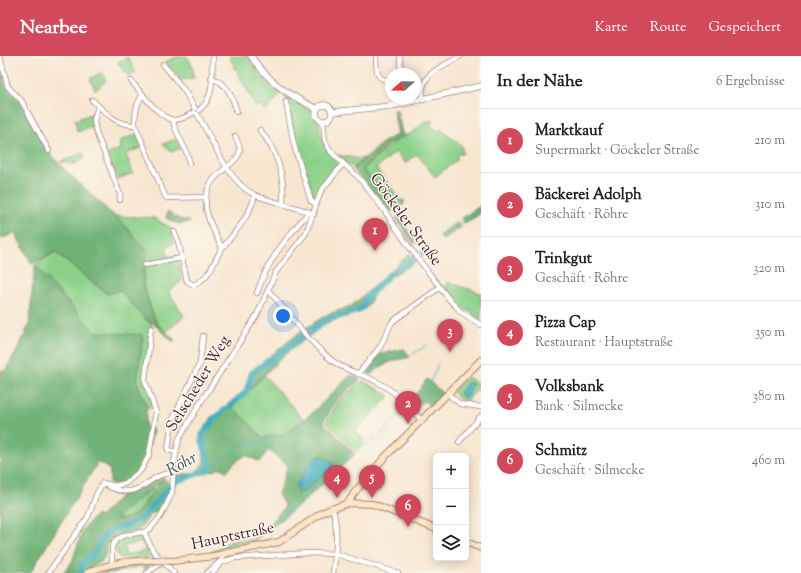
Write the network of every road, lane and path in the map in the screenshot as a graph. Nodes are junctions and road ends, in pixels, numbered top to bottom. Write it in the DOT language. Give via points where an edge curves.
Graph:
graph roads {
  1 [pos="213,56"];
  2 [pos="250,56"];
  3 [pos="376,56"];
  4 [pos="400,56"];
  5 [pos="461,56"];
  6 [pos="0,57"];
  7 [pos="163,64"];
  8 [pos="401,68"];
  9 [pos="211,78"];
  10 [pos="131,81"];
  11 [pos="385,81"];
  12 [pos="481,86"];
  13 [pos="143,94"];
  14 [pos="92,100"];
  15 [pos="423,100"];
  16 [pos="286,102"];
  17 [pos="395,104"];
  18 [pos="98,106"];
  19 [pos="317,109"];
  20 [pos="196,111"];
  21 [pos="236,112"];
  22 [pos="332,112"];
  23 [pos="173,120"];
  24 [pos="323,121"];
  25 [pos="135,124"];
  26 [pos="260,130"];
  27 [pos="236,136"];
  28 [pos="49,152"];
  29 [pos="190,163"];
  30 [pos="343,164"];
  31 [pos="226,166"];
  32 [pos="255,195"];
  33 [pos="206,197"];
  34 [pos="120,200"];
  35 [pos="283,204"];
  36 [pos="316,204"];
  37 [pos="309,212"];
  38 [pos="314,214"];
  39 [pos="174,232"];
  40 [pos="222,248"];
  41 [pos="182,258"];
  42 [pos="146,266"];
  43 [pos="439,288"];
  44 [pos="268,290"];
  45 [pos="257,293"];
  46 [pos="481,325"];
  47 [pos="151,328"];
  48 [pos="203,336"];
  49 [pos="481,360"];
  50 [pos="358,374"];
  51 [pos="448,394"];
  52 [pos="481,407"];
  53 [pos="481,416"];
  54 [pos="422,421"];
  55 [pos="459,442"];
  56 [pos="176,452"];
  57 [pos="173,476"];
  58 [pos="103,483"];
  59 [pos="348,503"];
  60 [pos="332,507"];
  61 [pos="433,528"];
  62 [pos="144,532"];
  63 [pos="469,543"];
  64 [pos="481,548"];
  65 [pos="230,553"];
  66 [pos="336,554"];
  67 [pos="163,562"];
  68 [pos="112,564"];
  69 [pos="88,572"];
  70 [pos="48,573"];
  71 [pos="147,573"];
  72 [pos="174,573"];
  73 [pos="206,573"];
  74 [pos="212,573"];
  75 [pos="333,573"];
  76 [pos="398,573"];
  1 -- 9 [label="street"];
  2 -- 19 [label="street" via="283,91"];
  3 -- 11 [label="street" via="378,75"];
  4 -- 8 [label="street"];
  5 -- 15 [label="street" via="427,77 423,86"];
  6 -- 28 [label="street" via="8,88 21,100"];
  7 -- 20 [label="street" via="184,90"];
  9 -- 20 [label="street" via="209,98"];
  9 -- 21 [label="street" via="220,81 228,89"];
  10 -- 13 [label="street"];
  12 -- 15 [label="street"];
  13 -- 23 [label="street" via="158,112"];
  13 -- 25 [label="street" via="137,104"];
  14 -- 18 [label="street"];
  16 -- 36 [label="street" via="294,145 311,201"];
  17 -- 22 [label="street" via="384,108"];
  18 -- 25 [label="street" via="115,121 126,125"];
  18 -- 34 [label="street" via="94,120 96,132"];
  19 -- 22 [label="street" via="325,105 329,106"];
  19 -- 24 [label="street" via="317,117"];
  20 -- 23 [label="street" via="184,118"];
  20 -- 31 [label="street"];
  22 -- 24 [label="street" via="329,120"];
  23 -- 29 [label="street"];
  24 -- 30 [label="street, Göckeler Straße" via="323,134 328,147"];
  25 -- 33 [label="street" via="166,198"];
  26 -- 35 [label="street" via="268,140 280,166"];
  27 -- 31 [label="street" via="240,149 238,157"];
  30 -- 36 [label="street, Selscheder Weg" via="324,187"];
  30 -- 43 [label="street, Göckeler Straße" via="360,179 382,207"];
  31 -- 32 [label="street" via="241,185"];
  31 -- 33 [label="street" via="212,181"];
  32 -- 35 [label="street"];
  32 -- 40 [label="street" via="248,214 233,237"];
  33 -- 40 [label="street" via="208,215"];
  35 -- 37 [label="street"];
  36 -- 38 [label="street, Selscheder Weg"];
  37 -- 38 [label="street"];
  37 -- 45 [label="street" via="272,258"];
  38 -- 44 [label="street, Selscheder Weg" via="306,233 276,272"];
  39 -- 41 [label="street"];
  40 -- 41 [label="street" via="207,274 196,284 187,281"];
  41 -- 42 [label="street"];
  43 -- 46 [label="street, Göckeler Straße" via="455,306"];
  43 -- 50 [label="street" via="392,322 376,354"];
  44 -- 50 [label="street" via="321,351 339,365"];
  44 -- 56 [label="street, Selscheder Weg" via="257,315 179,439"];
  47 -- 58 [label="street" via="144,381 156,412 149,455 137,474 126,483 115,486"];
  48 -- 56 [label="street" via="200,363 172,421 168,450"];
  49 -- 51 [label="main road"];
  50 -- 54 [label="street" via="390,390"];
  51 -- 52 [label="street" via="460,404"];
  51 -- 54 [label="main road"];
  53 -- 55 [label="street"];
  54 -- 59 [label="main road" via="384,458"];
  56 -- 57 [label="street, Selscheder Weg"];
  57 -- 58 [label="street" via="167,472 146,485 126,492"];
  57 -- 62 [label="street, Selscheder Weg" via="170,497 158,521"];
  58 -- 70 [label="street" via="88,517"];
  59 -- 60 [label="main road, Hauptstraße"];
  59 -- 61 [label="main road, Hauptstraße" via="373,504"];
  60 -- 65 [label="main road, Hauptstraße" via="279,542"];
  60 -- 66 [label="street"];
  62 -- 67 [label="street" via="153,551"];
  62 -- 68 [label="street" via="117,539 112,546"];
  63 -- 64 [label="main road"];
  65 -- 68 [label="main road, Hauptstraße, bridge" via="173,561 126,561"];
  65 -- 73 [label="street"];
  66 -- 74 [label="street" via="308,553 235,558 220,564"];
  66 -- 75 [label="street"];
  66 -- 76 [label="street"];
  67 -- 71 [label="street"];
  67 -- 72 [label="street"];
  68 -- 69 [label="main road, Hauptstraße"];
}
